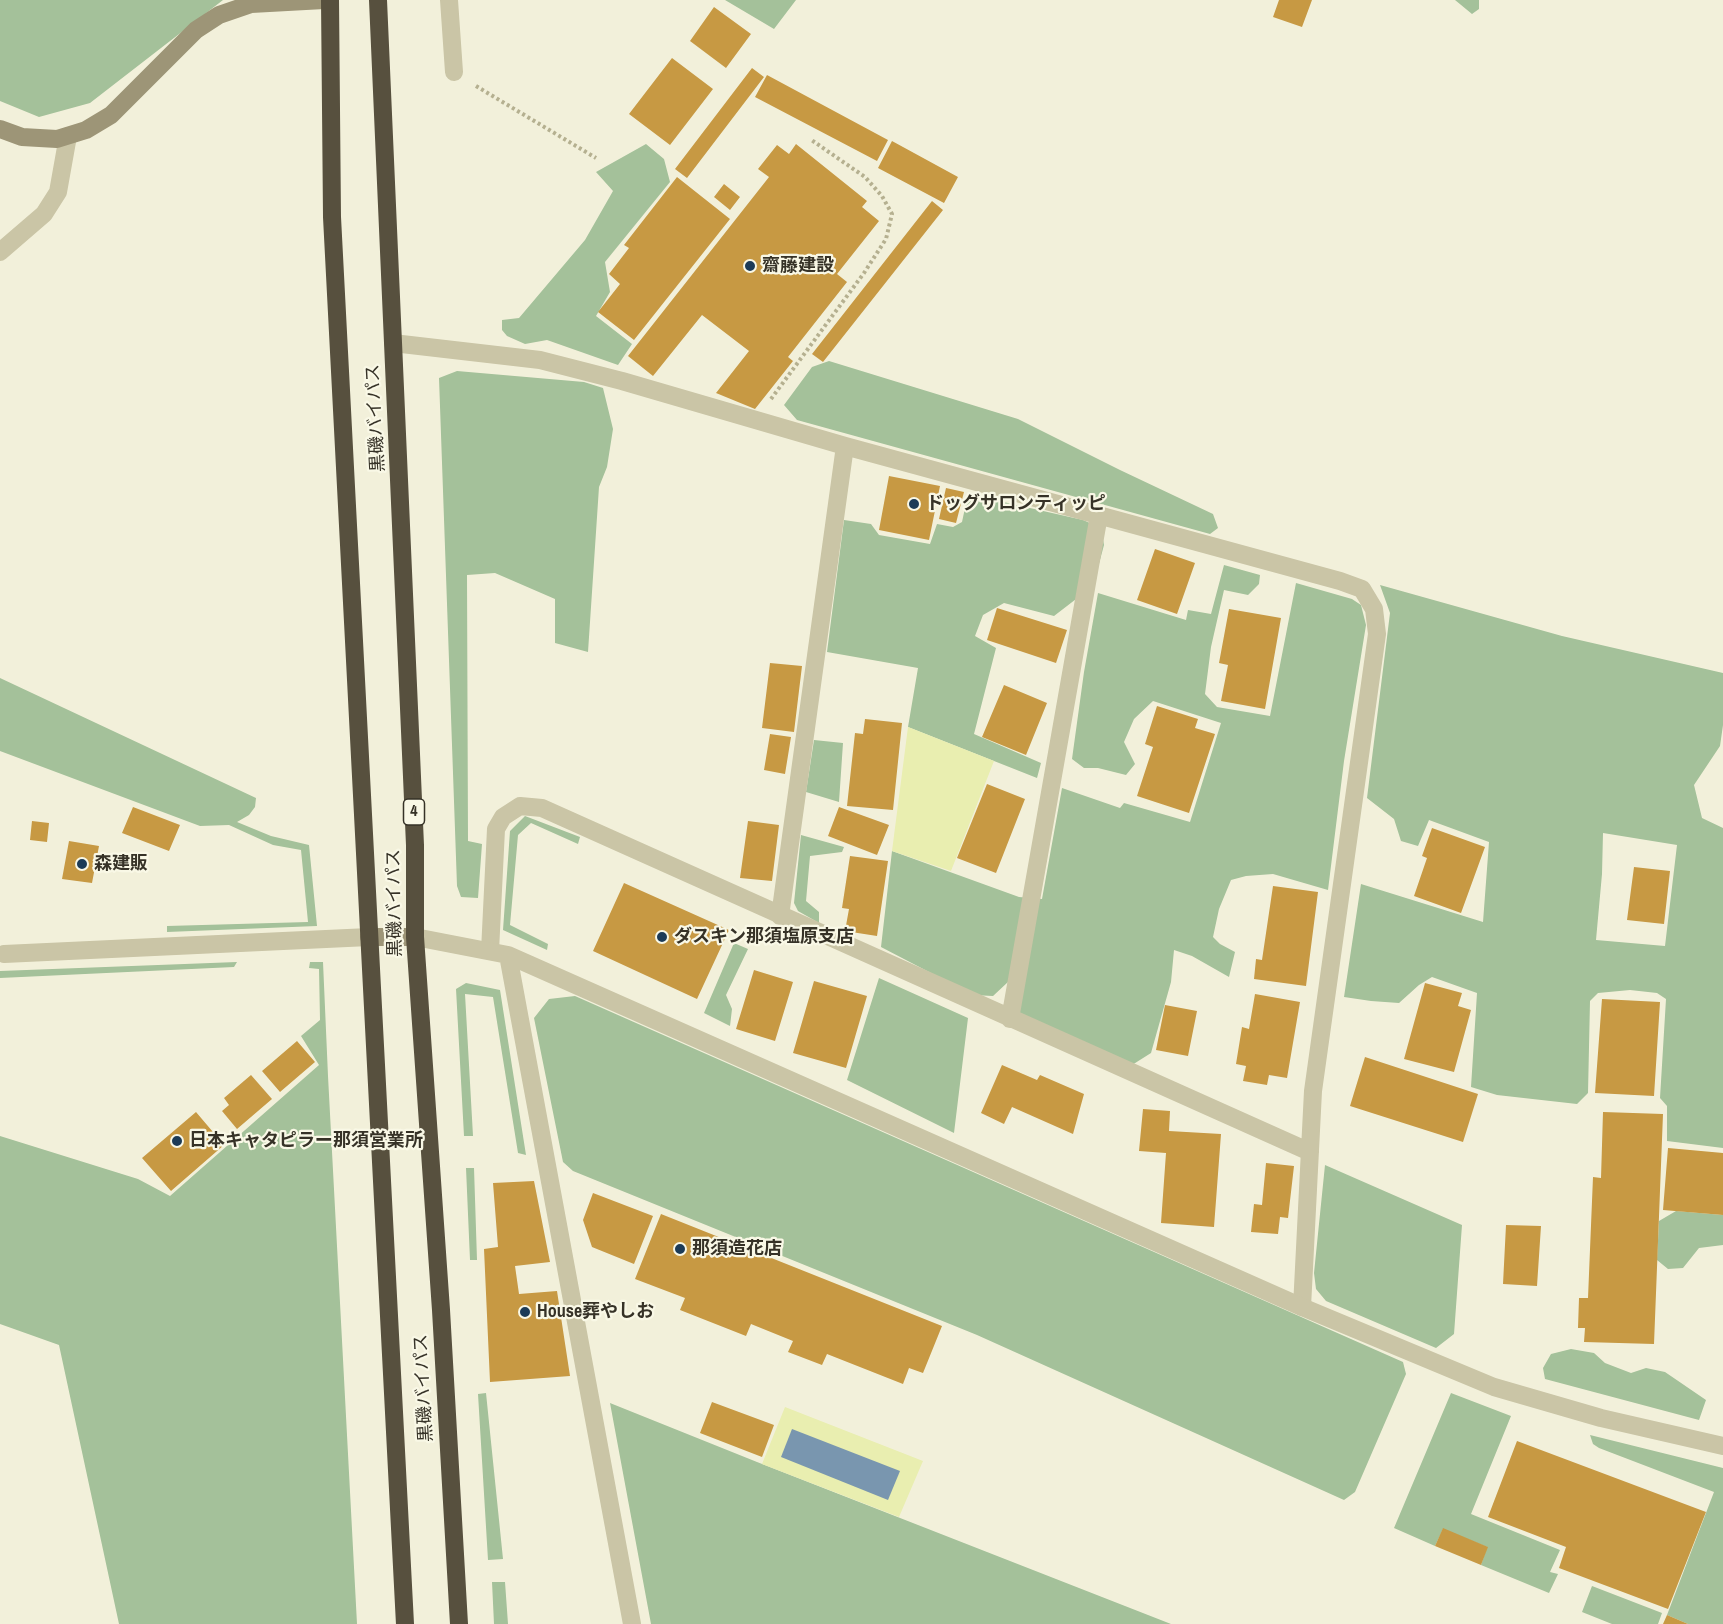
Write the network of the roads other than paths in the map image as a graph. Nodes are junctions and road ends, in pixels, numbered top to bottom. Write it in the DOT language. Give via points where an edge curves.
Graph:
graph roads {
  1 [pos="324,0"];
  2 [pos="330,0"];
  3 [pos="378,0"];
  4 [pos="449,0"];
  5 [pos="454,72"];
  6 [pos="0,129"];
  7 [pos="68,136"];
  8 [pos="0,252"];
  9 [pos="393,343"];
  10 [pos="845,446"];
  11 [pos="1099,515"];
  12 [pos="780,915"];
  13 [pos="369,937"];
  14 [pos="415,937"];
  15 [pos="490,951"];
  16 [pos="4,954"];
  17 [pos="508,955"];
  18 [pos="1010,1019"];
  19 [pos="1310,1152"];
  20 [pos="1302,1307"];
  21 [pos="1723,1446"];
  22 [pos="405,1624"];
  23 [pos="459,1624"];
  24 [pos="632,1624"];
  1 -- 7 [label="street" via="251,4 219,15 196,30 111,115"];
  2 -- 13 [label="highway, 黒磯バイパス" via="332,217"];
  3 -- 9 [label="highway, 黒磯バイパス / 4"];
  4 -- 5 [label="street"];
  6 -- 7 [label="street" via="22,137"];
  7 -- 8 [label="street" via="57,192 44,214"];
  9 -- 10 [label="street" via="540,360"];
  9 -- 14 [label="highway, 黒磯バイパス / 4" via="415,845"];
  10 -- 11 [label="street"];
  10 -- 12 [label="street"];
  11 -- 18 [label="street"];
  11 -- 19 [label="street" via="1340,581 1362,589 1374,609 1377,634 1315,1079"];
  12 -- 15 [label="street" via="542,808 520,806 503,817 496,829"];
  12 -- 18 [label="street"];
  13 -- 14 [label="street"];
  13 -- 16 [label="street"];
  13 -- 22 [label="highway, 黒磯バイパス"];
  14 -- 15 [label="street"];
  14 -- 23 [label="highway, 黒磯バイパス / 4"];
  15 -- 17 [label="street"];
  17 -- 20 [label="street"];
  17 -- 24 [label="street"];
  18 -- 19 [label="street"];
  19 -- 20 [label="street"];
  20 -- 21 [label="street" via="1494,1387 1601,1418"];
}
